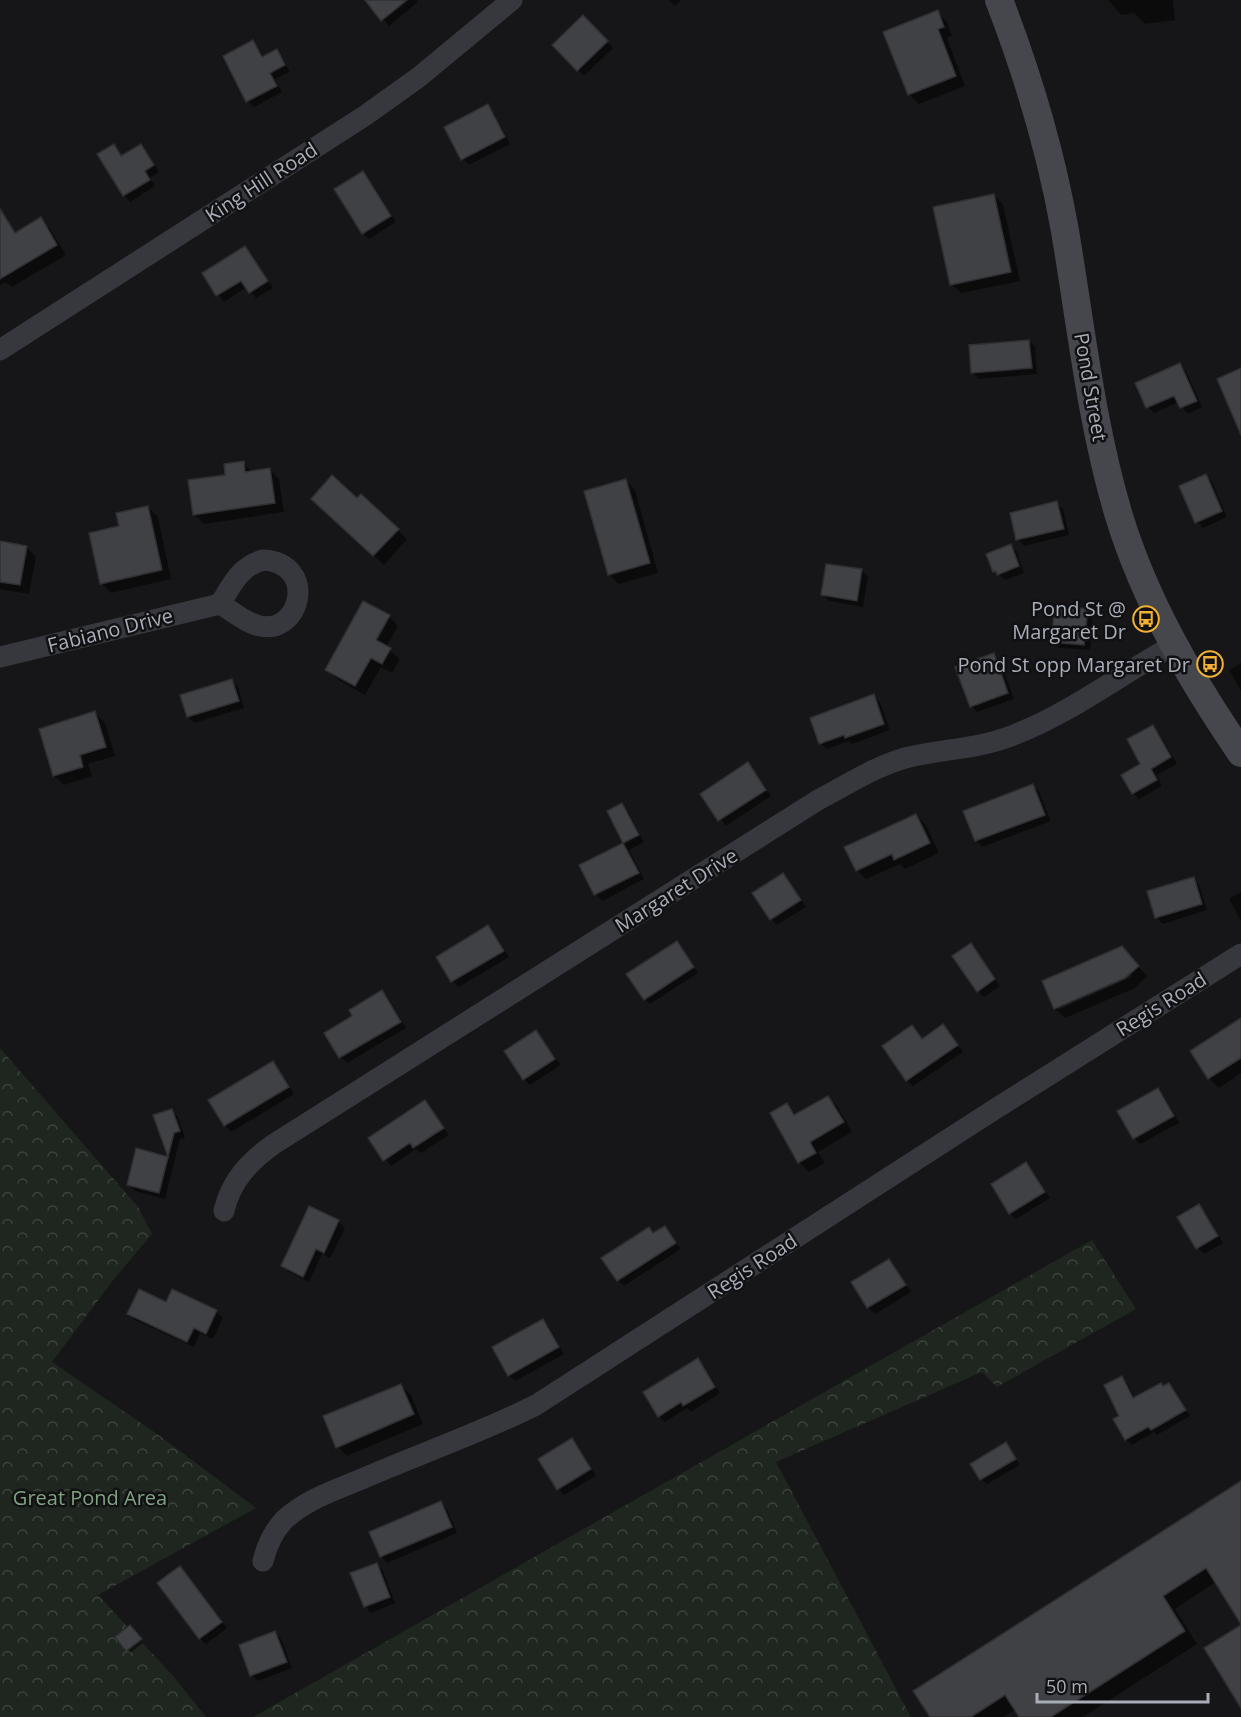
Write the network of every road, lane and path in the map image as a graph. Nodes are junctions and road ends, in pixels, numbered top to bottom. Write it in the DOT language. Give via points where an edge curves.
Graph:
graph roads {
  1 [pos="512,0"];
  2 [pos="999,0"];
  3 [pos="1014,0"];
  4 [pos="1023,63"];
  5 [pos="0,350"];
  6 [pos="220,604"];
  7 [pos="1174,645"];
  8 [pos="0,657"];
  9 [pos="1241,753"];
  10 [pos="1241,954"];
  11 [pos="224,1210"];
  12 [pos="263,1561"];
  1 -- 5 [label="street, King Hill Road" via="375,108"];
  2 -- 4 [label="main road, Pond Street"];
  3 -- 4 [label="main road"];
  4 -- 7 [label="main road, Pond Street" via="1059,201 1107,470 1138,568"];
  6 -- 8 [label="street, Fabiano Drive"];
  7 -- 9 [label="main road, Pond Street"];
  7 -- 11 [label="street, Margaret Drive" via="1028,729 979,746 906,758 819,800 274,1144 242,1172"];
  10 -- 12 [label="street, Regis Road" via="553,1395 500,1423 298,1509 274,1532"];
}
